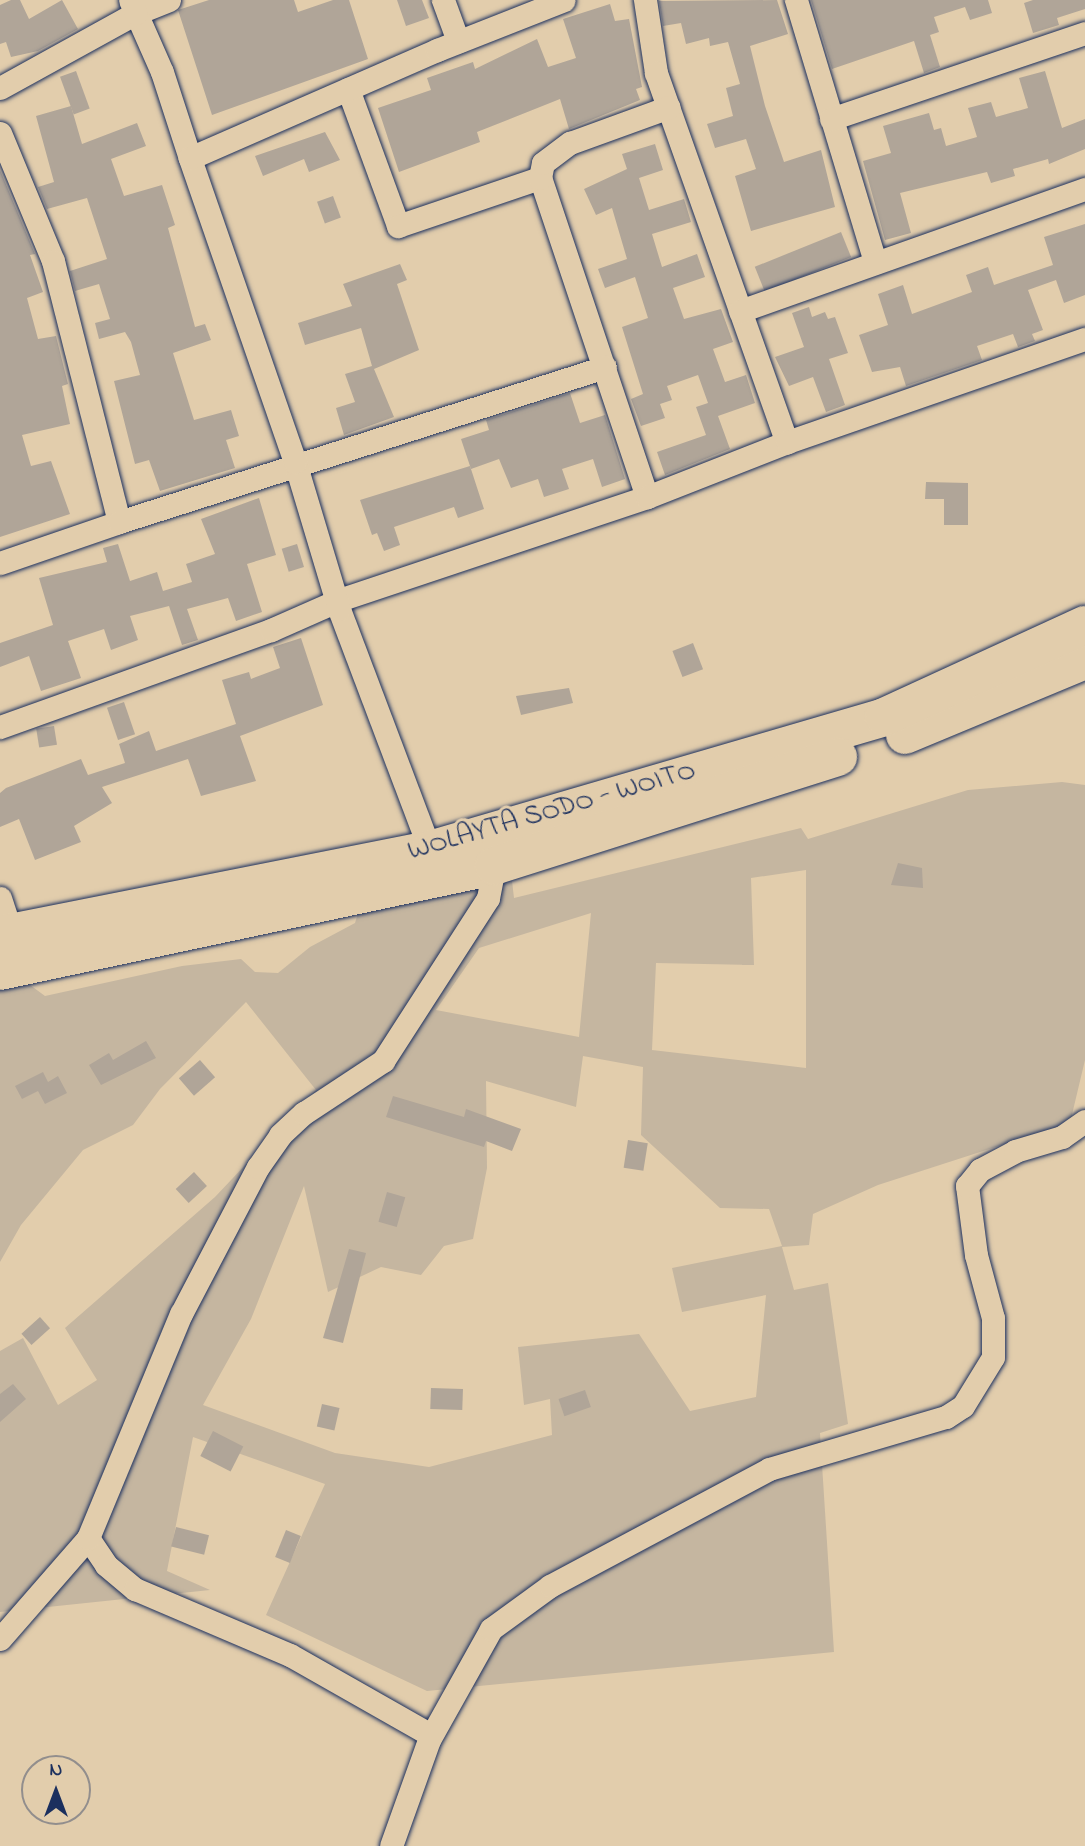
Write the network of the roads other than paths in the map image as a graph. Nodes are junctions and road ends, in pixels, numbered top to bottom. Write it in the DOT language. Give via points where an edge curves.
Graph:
graph roads {
  1 [pos="169,0"];
  2 [pos="443,0"];
  3 [pos="564,0"];
  4 [pos="645,0"];
  5 [pos="796,0"];
  6 [pos="133,7"];
  7 [pos="1085,33"];
  8 [pos="458,41"];
  9 [pos="0,88"];
  10 [pos="348,89"];
  11 [pos="669,107"];
  12 [pos="831,119"];
  13 [pos="0,133"];
  14 [pos="190,158"];
  15 [pos="540,178"];
  16 [pos="1085,190"];
  17 [pos="875,262"];
  18 [pos="740,311"];
  19 [pos="1085,339"];
  20 [pos="605,367"];
  21 [pos="788,442"];
  22 [pos="295,462"];
  23 [pos="647,497"];
  24 [pos="119,522"];
  25 [pos="0,563"];
  26 [pos="339,600"];
  27 [pos="1085,625"];
  28 [pos="1085,660"];
  29 [pos="0,727"];
  30 [pos="430,850"];
  31 [pos="494,866"];
  32 [pos="0,898"];
  33 [pos="9,952"];
  34 [pos="1085,1121"];
  35 [pos="88,1538"];
  36 [pos="0,1639"];
  37 [pos="431,1735"];
  38 [pos="391,1846"];
  1 -- 6 [label="street"];
  2 -- 8 [label="street"];
  3 -- 8 [label="street"];
  4 -- 11 [label="street" via="656,73"];
  5 -- 12 [label="street"];
  6 -- 9 [label="street"];
  6 -- 14 [label="street" via="162,72"];
  7 -- 12 [label="street"];
  8 -- 10 [label="street"];
  10 -- 14 [label="street"];
  10 -- 15 [label="street" via="398,226"];
  11 -- 15 [label="street" via="570,143 543,163"];
  11 -- 18 [label="street"];
  12 -- 17 [label="street"];
  13 -- 24 [label="street" via="53,261"];
  14 -- 22 [label="street"];
  15 -- 20 [label="street"];
  16 -- 17 [label="street"];
  17 -- 18 [label="street"];
  18 -- 21 [label="street"];
  19 -- 21 [label="street"];
  20 -- 22 [label="street"];
  20 -- 23 [label="street"];
  21 -- 23 [label="street"];
  22 -- 24 [label="street"];
  22 -- 26 [label="street"];
  23 -- 26 [label="street"];
  24 -- 25 [label="street"];
  26 -- 29 [label="street" via="271,630"];
  26 -- 30 [label="street"];
  27 -- 30 [label="highway, WOLAYTA SODO - WOITO" via="884,717"];
  28 -- 31 [label="highway, WOLAYTA SODO - WOITO" via="895,739"];
  30 -- 33 [label="highway, WOLAYTA SODO - WOITO"];
  31 -- 33 [label="highway, WOLAYTA SODO - WOITO"];
  31 -- 35 [label="street" via="488,898 383,1061 304,1113 280,1135 258,1167 181,1314"];
  32 -- 33 [label="street"];
  34 -- 37 [label="street" via="1062,1137 1015,1151 979,1170 967,1186 976,1255 993,1318 993,1357 963,1406 921,1425 769,1469 550,1586 491,1629"];
  35 -- 36 [label="street"];
  35 -- 37 [label="street" via="106,1565 135,1589 290,1655"];
  37 -- 38 [label="street"];
}
